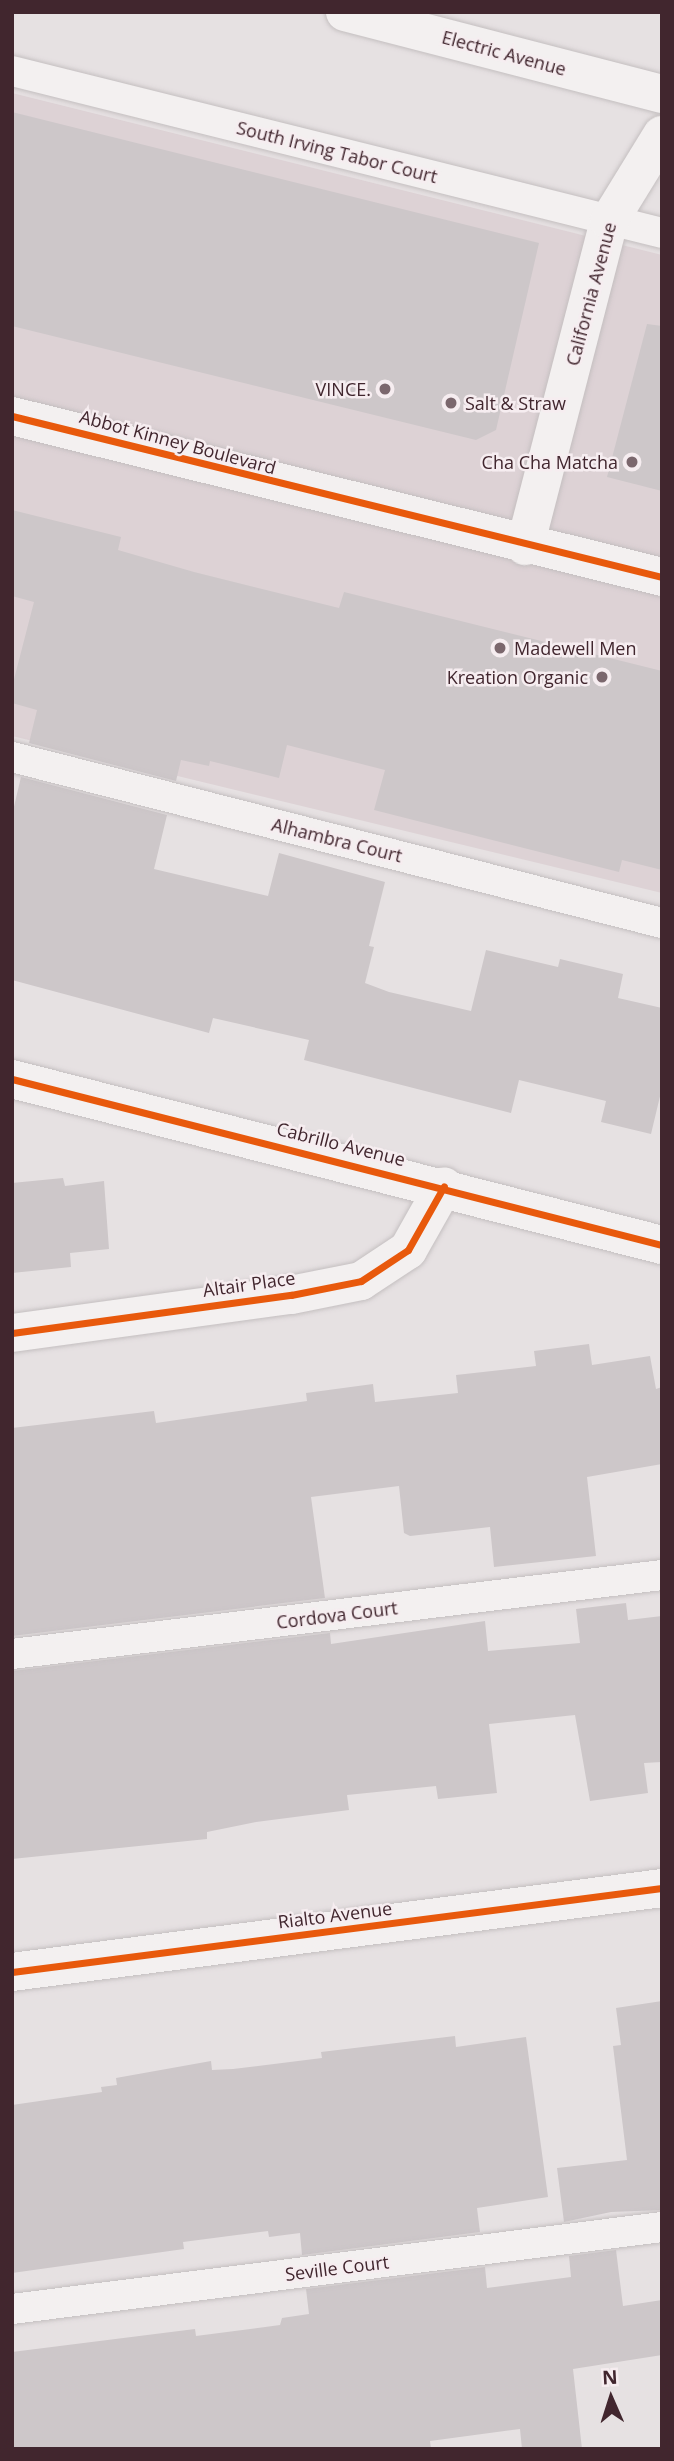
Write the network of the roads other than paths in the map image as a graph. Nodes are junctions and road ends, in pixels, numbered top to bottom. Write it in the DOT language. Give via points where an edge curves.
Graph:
graph roads {
  1 [pos="345,12"];
  2 [pos="12,71"];
  3 [pos="662,94"];
  4 [pos="662,135"];
  5 [pos="609,221"];
  6 [pos="662,233"];
  7 [pos="12,416"];
  8 [pos="525,546"];
  9 [pos="662,577"];
  10 [pos="12,757"];
  11 [pos="662,923"];
  12 [pos="12,1079"];
  13 [pos="444,1186"];
  14 [pos="662,1245"];
  15 [pos="12,1333"];
  16 [pos="662,1575"];
  17 [pos="12,1654"];
  18 [pos="662,1888"];
  19 [pos="12,1972"];
  20 [pos="662,2227"];
  21 [pos="12,2309"];
  1 -- 3 [label="street, Electric Avenue"];
  2 -- 5 [label="lane, South Irving Tabor Court"];
  4 -- 5 [label="street, California Avenue"];
  5 -- 6 [label="lane, South Irving Tabor Court"];
  5 -- 8 [label="street, California Avenue"];
  7 -- 8 [label="street, Abbot Kinney Boulevard"];
  8 -- 9 [label="street, Abbot Kinney Boulevard"];
  10 -- 11 [label="lane, Alhambra Court"];
  12 -- 13 [label="street, Cabrillo Avenue"];
  13 -- 14 [label="street, Cabrillo Avenue"];
  13 -- 15 [label="street, Altair Place" via="408,1250 361,1281 291,1295"];
  16 -- 17 [label="lane, Cordova Court"];
  18 -- 19 [label="street, Rialto Avenue"];
  20 -- 21 [label="lane, Seville Court"];
}
